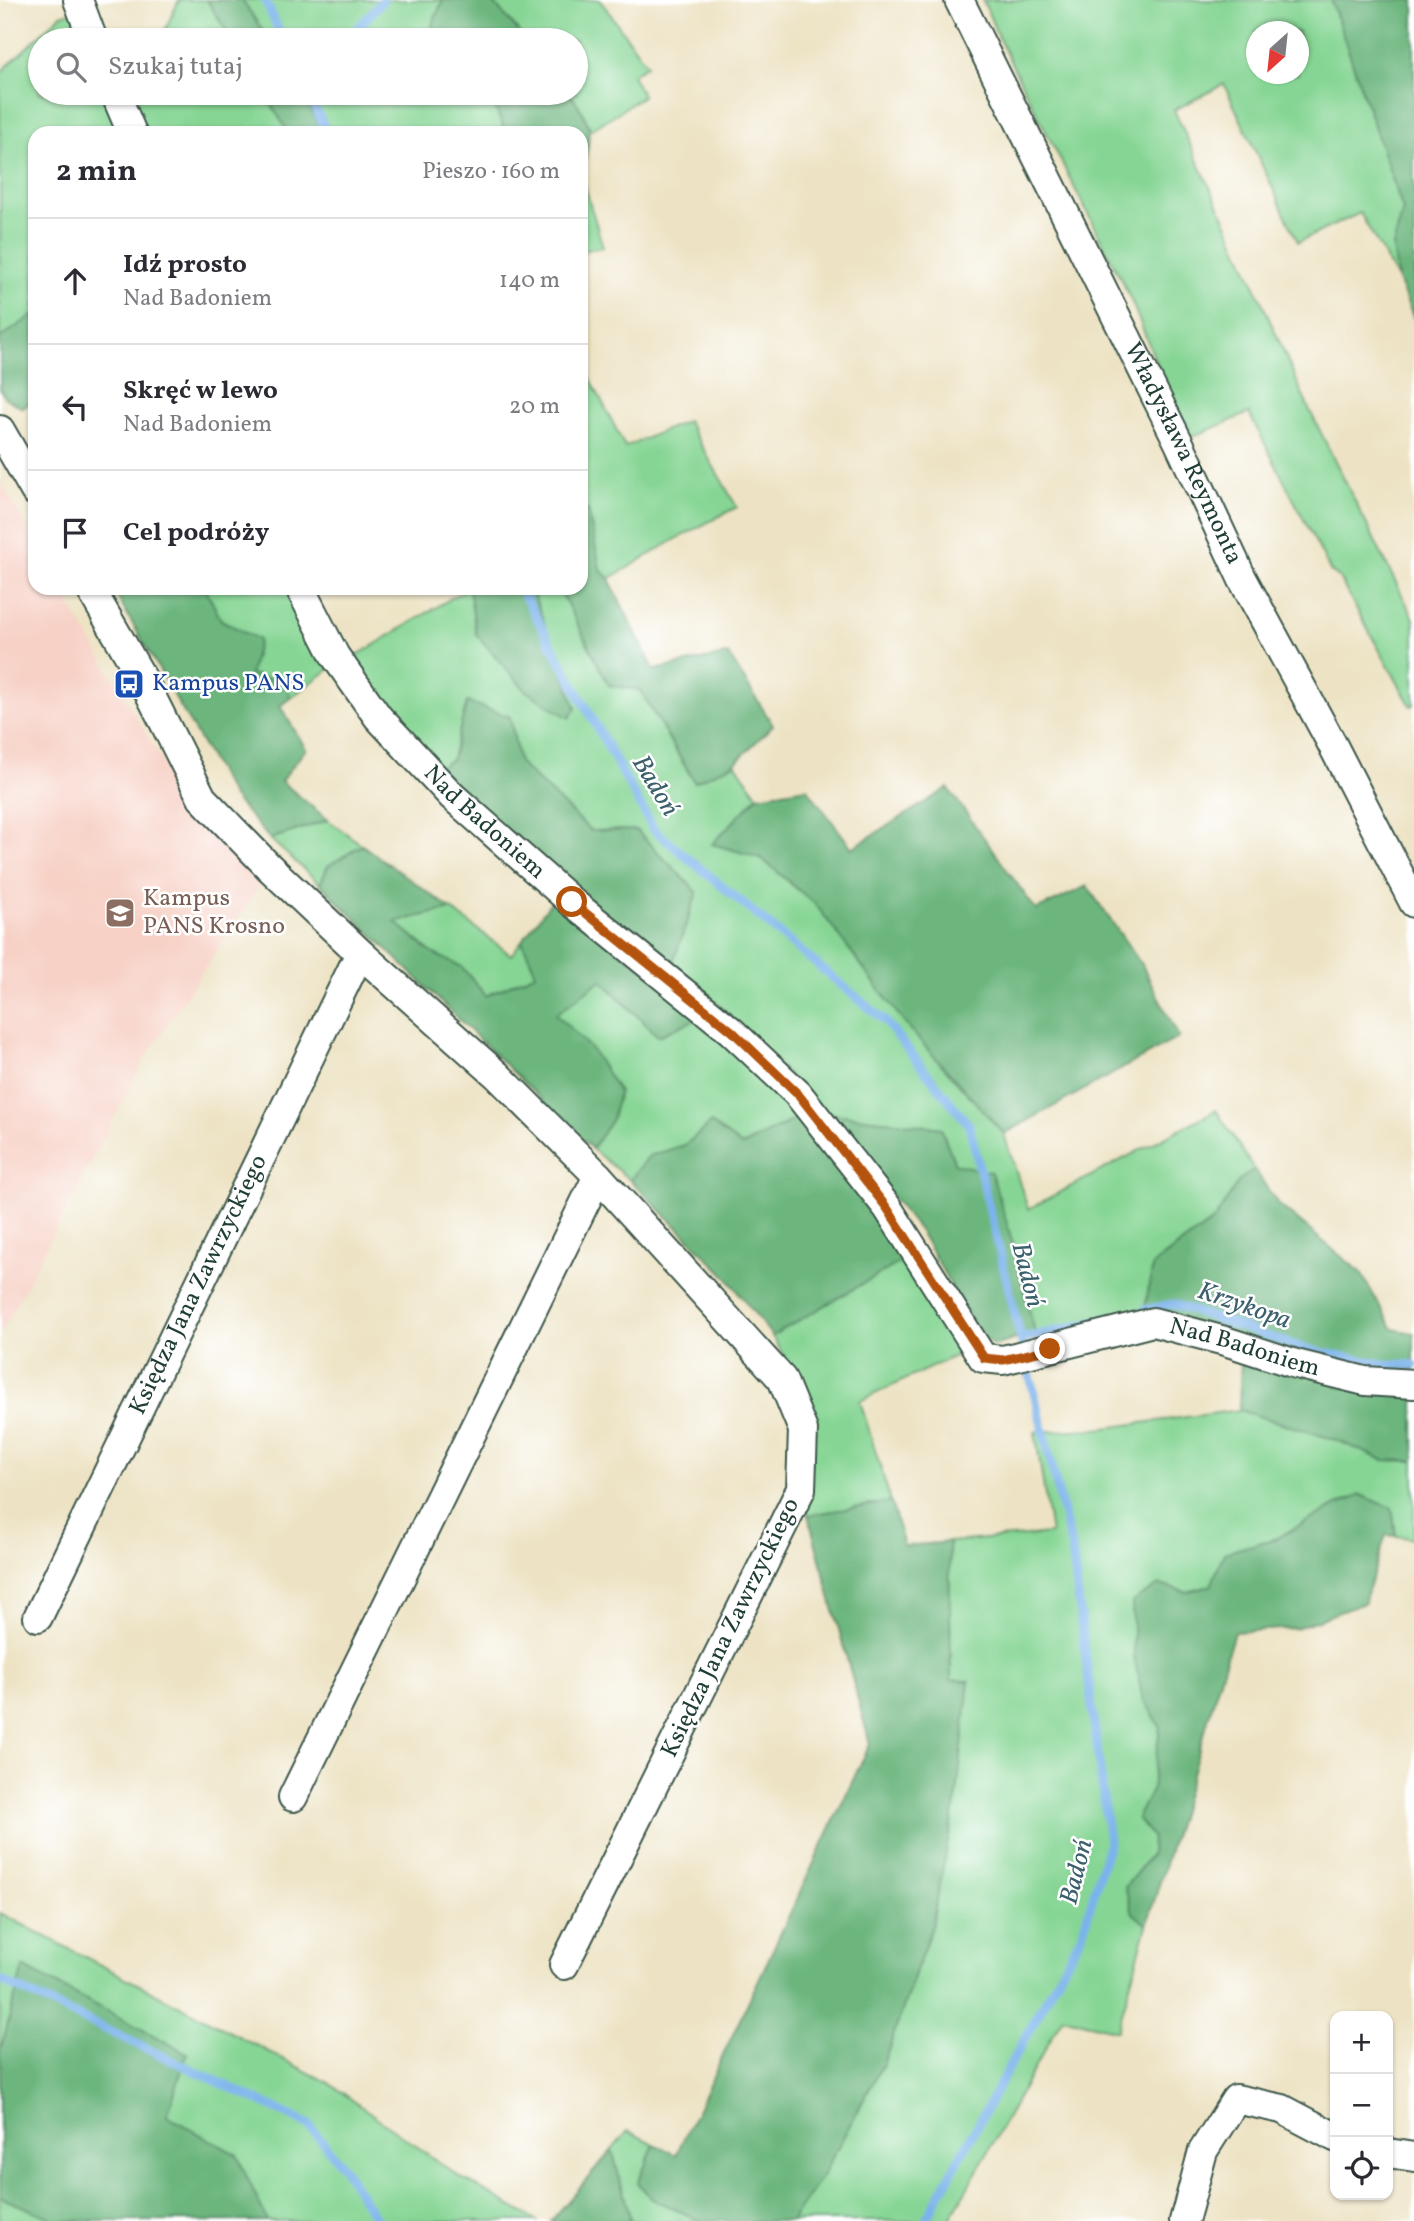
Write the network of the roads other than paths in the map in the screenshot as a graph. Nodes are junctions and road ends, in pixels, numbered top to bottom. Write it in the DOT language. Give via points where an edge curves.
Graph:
graph roads {
  1 [pos="78,0"];
  2 [pos="959,0"];
  3 [pos="88,28"];
  4 [pos="120,105"];
  5 [pos="129,126"];
  6 [pos="0,430"];
  7 [pos="28,479"];
  8 [pos="94,595"];
  9 [pos="304,595"];
  10 [pos="1413,899"];
  11 [pos="360,953"];
  12 [pos="598,1176"];
  13 [pos="1414,1384"];
  14 [pos="38,1617"];
  15 [pos="293,1797"];
  16 [pos="564,1965"];
  17 [pos="1330,2134"];
  18 [pos="1393,2154"];
  19 [pos="1414,2157"];
  20 [pos="1184,2221"];
  1 -- 3 [label="street"];
  2 -- 10 [label="street, Władysława Reymonta" via="1242,578"];
  4 -- 5 [label="street"];
  6 -- 7 [label="street"];
  8 -- 11 [label="street, Księdza Jana Zawrzyckiego" via="202,798"];
  9 -- 13 [label="street, Nad Badoniem" via="335,656 378,717 452,796 572,902 732,1031 798,1094 887,1208 984,1358 1003,1360 1153,1322 1365,1381"];
  11 -- 12 [label="street, Księdza Jana Zawrzyckiego" via="497,1075"];
  11 -- 14 [label="street, Księdza Jana Zawrzyckiego"];
  12 -- 15 [label="street"];
  12 -- 16 [label="street, Księdza Jana Zawrzyckiego" via="782,1379 803,1430 801,1489"];
  17 -- 20 [label="street" via="1282,2109 1236,2099 1203,2151"];
  18 -- 19 [label="street"];
}
